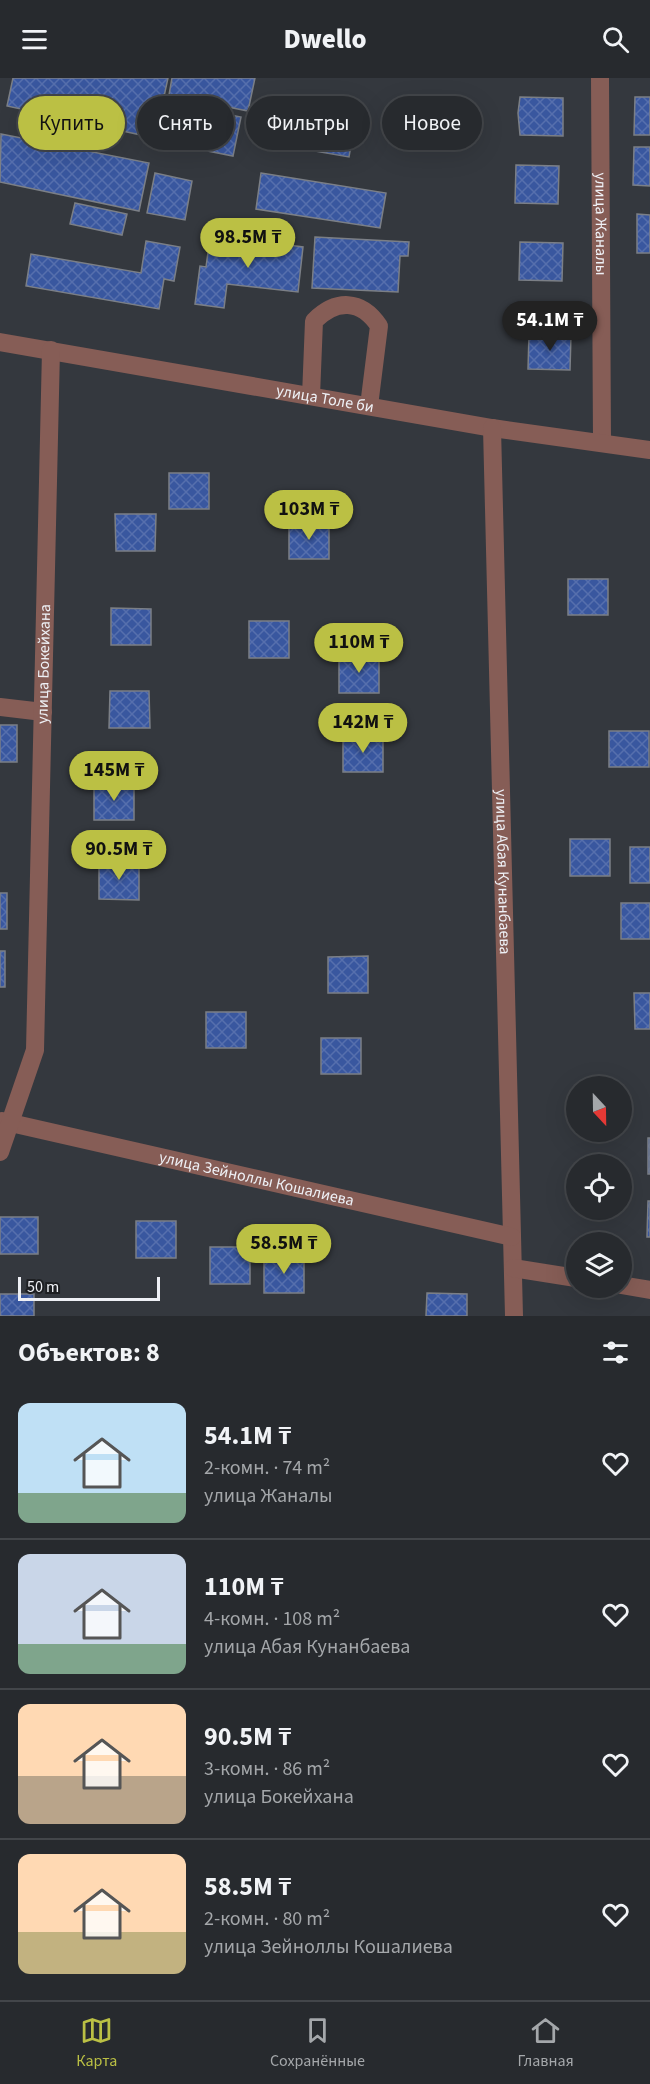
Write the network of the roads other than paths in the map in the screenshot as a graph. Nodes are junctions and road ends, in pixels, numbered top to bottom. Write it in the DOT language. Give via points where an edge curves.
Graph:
graph roads {
  1 [pos="600,78"];
  2 [pos="0,342"];
  3 [pos="51,350"];
  4 [pos="311,396"];
  5 [pos="369,406"];
  6 [pos="492,428"];
  7 [pos="602,442"];
  8 [pos="650,450"];
  9 [pos="0,707"];
  10 [pos="43,712"];
  11 [pos="6,1122"];
  12 [pos="0,1152"];
  13 [pos="512,1237"];
  14 [pos="513,1268"];
  15 [pos="566,1276"];
  16 [pos="632,1287"];
  17 [pos="650,1290"];
  18 [pos="514,1316"];
  1 -- 7 [label="street, улица Жаналы"];
  2 -- 3 [label="street, улица Толе би"];
  3 -- 4 [label="street, улица Толе би"];
  3 -- 10 [label="street, улица Бокейхана"];
  4 -- 5 [label="street, улица Толе би"];
  4 -- 5 [label="street" via="314,321 326,309 352,304 371,314 379,326"];
  5 -- 6 [label="street, улица Толе би"];
  6 -- 7 [label="street, улица Толе би"];
  6 -- 13 [label="street, улица Абая Кунанбаева"];
  7 -- 8 [label="street, улица Толе би"];
  9 -- 10 [label="street"];
  10 -- 11 [label="street, улица Бокейхана" via="35,1050"];
  11 -- 12 [label="street, улица Бокейхана"];
  11 -- 13 [label="street, улица Зейноллы Кошалиева"];
  13 -- 14 [label="street, улица Абая Кунанбаева"];
  14 -- 15 [label="street"];
  14 -- 18 [label="street, улица Абая Кунанбаева"];
  16 -- 17 [label="street"];
}
